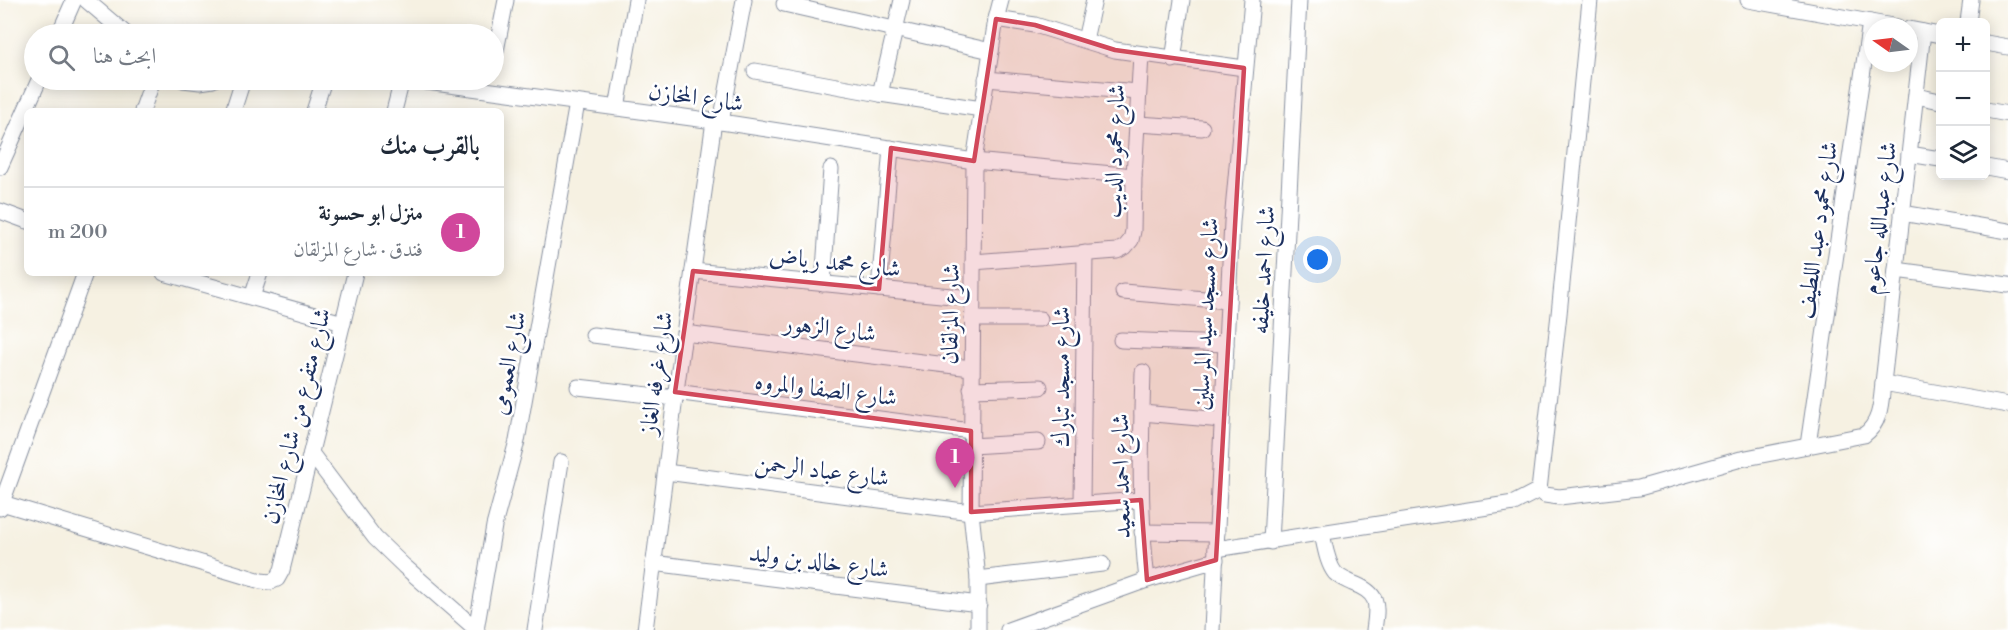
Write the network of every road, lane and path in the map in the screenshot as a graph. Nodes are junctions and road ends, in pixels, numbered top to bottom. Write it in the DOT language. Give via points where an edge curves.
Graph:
graph roads {
  1 [pos="74,0"];
  2 [pos="86,0"];
  3 [pos="506,0"];
  4 [pos="636,0"];
  5 [pos="744,0"];
  6 [pos="902,0"];
  7 [pos="1001,0"];
  8 [pos="1094,0"];
  9 [pos="1182,0"];
  10 [pos="1251,0"];
  11 [pos="1299,0"];
  12 [pos="1590,0"];
  13 [pos="1748,0"];
  14 [pos="1971,0"];
  15 [pos="1768,2"];
  16 [pos="792,4"];
  17 [pos="1969,18"];
  18 [pos="996,19"];
  19 [pos="1864,21"];
  20 [pos="63,24"];
  21 [pos="114,24"];
  22 [pos="501,24"];
  23 [pos="895,30"];
  24 [pos="1918,30"];
  25 [pos="1936,34"];
  26 [pos="1085,40"];
  27 [pos="1990,44"];
  28 [pos="2008,47"];
  29 [pos="990,51"];
  30 [pos="1141,55"];
  31 [pos="1173,60"];
  32 [pos="1864,63"];
  33 [pos="1244,68"];
  34 [pos="755,71"];
  35 [pos="1916,72"];
  36 [pos="986,80"];
  37 [pos="504,88"];
  38 [pos="35,90"];
  39 [pos="149,90"];
  40 [pos="240,90"];
  41 [pos="321,90"];
  42 [pos="399,90"];
  43 [pos="1138,92"];
  44 [pos="880,94"];
  45 [pos="1916,96"];
  46 [pos="1936,100"];
  47 [pos="576,103"];
  48 [pos="26,108"];
  49 [pos="143,108"];
  50 [pos="234,108"];
  51 [pos="315,108"];
  52 [pos="395,108"];
  53 [pos="616,108"];
  54 [pos="982,109"];
  55 [pos="1990,111"];
  56 [pos="24,113"];
  57 [pos="2008,114"];
  58 [pos="717,122"];
  59 [pos="1137,124"];
  60 [pos="1202,128"];
  61 [pos="891,148"];
  62 [pos="1909,154"];
  63 [pos="1936,158"];
  64 [pos="974,161"];
  65 [pos="0,167"];
  66 [pos="1990,168"];
  67 [pos="831,169"];
  68 [pos="2008,171"];
  69 [pos="1134,176"];
  70 [pos="0,211"];
  71 [pos="1902,213"];
  72 [pos="24,220"];
  73 [pos="2008,231"];
  74 [pos="1085,253"];
  75 [pos="973,262"];
  76 [pos="1896,270"];
  77 [pos="693,271"];
  78 [pos="84,276"];
  79 [pos="185,276"];
  80 [pos="259,276"];
  81 [pos="354,276"];
  82 [pos="823,284"];
  83 [pos="2008,285"];
  84 [pos="879,289"];
  85 [pos="1123,292"];
  86 [pos="252,297"];
  87 [pos="972,298"];
  88 [pos="1228,301"];
  89 [pos="972,319"];
  90 [pos="1040,319"];
  91 [pos="343,323"];
  92 [pos="593,335"];
  93 [pos="683,339"];
  94 [pos="1121,340"];
  95 [pos="1226,344"];
  96 [pos="971,368"];
  97 [pos="1143,372"];
  98 [pos="1883,383"];
  99 [pos="578,387"];
  100 [pos="1040,387"];
  101 [pos="971,389"];
  102 [pos="675,395"];
  103 [pos="2008,405"];
  104 [pos="1142,414"];
  105 [pos="1222,420"];
  106 [pos="971,438"];
  107 [pos="1038,442"];
  108 [pos="1808,445"];
  109 [pos="311,453"];
  110 [pos="561,462"];
  111 [pos="666,472"];
  112 [pos="1539,490"];
  113 [pos="1141,500"];
  114 [pos="1082,502"];
  115 [pos="1,506"];
  116 [pos="971,512"];
  117 [pos="1142,532"];
  118 [pos="1217,533"];
  119 [pos="1322,534"];
  120 [pos="1271,542"];
  121 [pos="1216,555"];
  122 [pos="653,563"];
  123 [pos="1102,564"];
  124 [pos="978,579"];
  125 [pos="1147,580"];
  126 [pos="979,604"];
  127 [pos="476,630"];
  128 [pos="535,630"];
  129 [pos="645,630"];
  130 [pos="978,630"];
  131 [pos="1008,630"];
  132 [pos="1212,630"];
  133 [pos="1374,630"];
  1 -- 20 [label="street"];
  2 -- 21 [label="street"];
  3 -- 22 [label="street"];
  4 -- 53 [label="street"];
  5 -- 58 [label="street, شارع غرفه الغاز"];
  6 -- 23 [label="street"];
  7 -- 18 [label="street, شارع المزلقان"];
  8 -- 26 [label="street"];
  9 -- 31 [label="street"];
  10 -- 33 [label="street, شارع مسجد سيد المرسلين"];
  11 -- 120 [label="street, شارع احمد خليفه"];
  12 -- 112 [label="street"];
  13 -- 15 [label="street"];
  14 -- 17 [label="street"];
  15 -- 19 [label="street"];
  16 -- 23 [label="street"];
  18 -- 26 [label="street" via="1035,25"];
  18 -- 29 [label="street, شارع المزلقان"];
  23 -- 29 [label="street"];
  23 -- 44 [label="street"];
  24 -- 25 [label="street"];
  26 -- 30 [label="street"];
  27 -- 28 [label="street"];
  29 -- 36 [label="street, شارع المزلقان"];
  30 -- 31 [label="street"];
  30 -- 43 [label="street, شارع محمود الديب"];
  31 -- 33 [label="street"];
  32 -- 108 [label="street, شارع محمود عبد اللطيف"];
  33 -- 88 [label="street, شارع مسجد سيد المرسلين"];
  34 -- 44 [label="street"];
  35 -- 45 [label="street, شارع عبدالله جاعوم"];
  36 -- 43 [label="street"];
  36 -- 54 [label="street, شارع المزلقان"];
  37 -- 47 [label="street, شارع المخازن"];
  38 -- 48 [label="street"];
  39 -- 49 [label="street"];
  40 -- 50 [label="street"];
  41 -- 51 [label="street"];
  42 -- 52 [label="street"];
  43 -- 59 [label="street, شارع محمود الديب"];
  44 -- 54 [label="street"];
  45 -- 46 [label="street"];
  45 -- 62 [label="street, شارع عبدالله جاعوم"];
  47 -- 53 [label="street, شارع المخازن"];
  47 -- 127 [label="street, شارع العمومى" via="517,441 494,526"];
  53 -- 58 [label="street, شارع المخازن"];
  54 -- 64 [label="street, شارع المزلقان"];
  55 -- 57 [label="street"];
  56 -- 65 [label="street"];
  58 -- 61 [label="street, شارع المخازن"];
  58 -- 77 [label="street, شارع غرفه الغاز"];
  59 -- 60 [label="street"];
  59 -- 69 [label="street, شارع محمود الديب"];
  61 -- 64 [label="street, شارع المخازن"];
  61 -- 84 [label="street"];
  62 -- 63 [label="street"];
  62 -- 71 [label="street, شارع عبدالله جاعوم"];
  64 -- 69 [label="street, شارع المخازن"];
  64 -- 75 [label="street, شارع المزلقان"];
  66 -- 68 [label="street"];
  67 -- 82 [label="street"];
  69 -- 74 [label="street, شارع محمود الديب" via="1131,240 1117,251"];
  70 -- 72 [label="street"];
  71 -- 73 [label="street"];
  71 -- 76 [label="street, شارع عبدالله جاعوم"];
  74 -- 75 [label="street"];
  74 -- 114 [label="street, شارع مسجد تبارك"];
  75 -- 87 [label="street, شارع المزلقان"];
  76 -- 83 [label="street"];
  76 -- 98 [label="street, شارع عبدالله جاعوم"];
  77 -- 82 [label="street, شارع محمد رياض"];
  77 -- 93 [label="street, شارع غرفه الغاز"];
  78 -- 115 [label="street"];
  79 -- 86 [label="street"];
  80 -- 86 [label="street"];
  81 -- 91 [label="street, شارع متفرع من شارع المخازن"];
  82 -- 84 [label="street, شارع محمد رياض"];
  84 -- 87 [label="street, شارع محمد رياض"];
  85 -- 88 [label="street"];
  86 -- 91 [label="street"];
  87 -- 89 [label="street, شارع المزلقان"];
  88 -- 95 [label="street, شارع مسجد سيد المرسلين"];
  89 -- 90 [label="street"];
  89 -- 96 [label="street, شارع المزلقان"];
  91 -- 109 [label="street, شارع متفرع من شارع المخازن"];
  92 -- 93 [label="street, شارع الزهور"];
  93 -- 96 [label="street, شارع الزهور"];
  93 -- 102 [label="street, شارع غرفه الغاز"];
  94 -- 95 [label="street"];
  95 -- 105 [label="street, شارع مسجد سيد المرسلين"];
  96 -- 101 [label="street, شارع المزلقان"];
  97 -- 104 [label="street, شارع احمد سعيد"];
  98 -- 103 [label="street"];
  98 -- 108 [label="street, شارع عبدالله جاعوم" via="1876,423 1864,435"];
  99 -- 102 [label="street, شارع الصفا والمروه"];
  100 -- 101 [label="street"];
  101 -- 106 [label="street, شارع المزلقان"];
  102 -- 106 [label="street, شارع الصفا والمروه"];
  102 -- 111 [label="street, شارع غرفه الغاز"];
  104 -- 105 [label="street"];
  104 -- 113 [label="street, شارع احمد سعيد"];
  105 -- 118 [label="street, شارع مسجد سيد المرسلين"];
  106 -- 107 [label="street, شارع الصفا والمروه"];
  106 -- 116 [label="street, شارع المزلقان"];
  108 -- 112 [label="street" via="1639,488 1558,497"];
  109 -- 115 [label="street, شارع متفرع من شارع المخازن" via="282,570 270,582"];
  109 -- 127 [label="street" via="375,538"];
  110 -- 128 [label="street"];
  111 -- 116 [label="street, شارع عباد الرحمن"];
  111 -- 122 [label="street, شارع غرفه الغاز"];
  112 -- 119 [label="street" via="1514,503"];
  113 -- 114 [label="street, شارع عباد الرحمن"];
  113 -- 117 [label="street, شارع احمد سعيد"];
  114 -- 116 [label="street, شارع عباد الرحمن"];
  116 -- 124 [label="street, شارع المزلقان"];
  117 -- 118 [label="street"];
  117 -- 125 [label="street, شارع احمد سعيد"];
  118 -- 121 [label="street, شارع مسجد سيد المرسلين"];
  119 -- 120 [label="street"];
  119 -- 133 [label="street" via="1335,573 1374,596"];
  120 -- 121 [label="street"];
  121 -- 125 [label="street"];
  121 -- 132 [label="street, شارع مسجد سيد المرسلين"];
  122 -- 126 [label="street, شارع خالد بن وليد"];
  122 -- 129 [label="street, شارع غرفه الغاز"];
  123 -- 124 [label="street"];
  124 -- 126 [label="street, شارع المزلقان"];
  125 -- 131 [label="street"];
  126 -- 130 [label="street, شارع المزلقان"];
}
